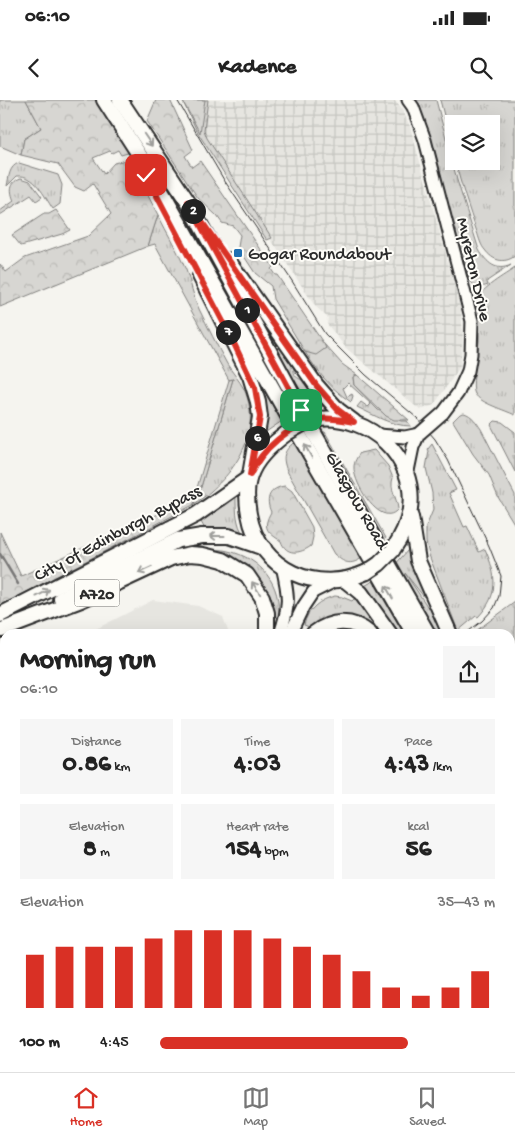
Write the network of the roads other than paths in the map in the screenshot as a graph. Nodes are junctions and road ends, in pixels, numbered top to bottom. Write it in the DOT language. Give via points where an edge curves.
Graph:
graph roads {
  1 [pos="104,100"];
  2 [pos="120,100"];
  3 [pos="408,100"];
  4 [pos="116,118"];
  5 [pos="188,202"];
  6 [pos="354,422"];
  7 [pos="419,434"];
  8 [pos="378,435"];
  9 [pos="249,476"];
  10 [pos="407,476"];
  11 [pos="410,510"];
  12 [pos="264,548"];
  13 [pos="282,566"];
  14 [pos="340,581"];
  15 [pos="0,615"];
  16 [pos="5,629"];
  17 [pos="6,629"];
  18 [pos="267,629"];
  19 [pos="281,629"];
  20 [pos="292,629"];
  21 [pos="321,629"];
  22 [pos="364,629"];
  23 [pos="386,629"];
  24 [pos="411,629"];
  25 [pos="425,629"];
  26 [pos="448,629"];
  1 -- 4 [label="main road, Glasgow Road"];
  2 -- 5 [label="main road, Glasgow Road, one-way"];
  3 -- 7 [label="street, Myreton Drive, bridge" via="425,140 472,322 468,372 443,413"];
  4 -- 9 [label="main road" via="226,326 255,388 260,417"];
  24 -- 4 [label="main road, Glasgow Road, one-way" via="151,173"];
  5 -- 6 [label="main road" via="316,385 338,410"];
  5 -- 25 [label="main road, Glasgow Road"];
  6 -- 8 [label="main road"];
  6 -- 9 [label="main road, bridge" via="319,419 303,424 262,455"];
  7 -- 8 [label="street" via="405,437"];
  7 -- 10 [label="street, Myreton Drive"];
  8 -- 10 [label="main road" via="393,450"];
  9 -- 12 [label="main road" via="250,521"];
  15 -- 9 [label="main road, City of Edinburgh Bypass / A720, one-way" via="196,515"];
  10 -- 11 [label="main road"];
  11 -- 14 [label="main road, bridge" via="405,529 392,551 367,572"];
  11 -- 26 [label="main road" via="418,561"];
  12 -- 13 [label="main road"];
  12 -- 16 [label="main road, City of Edinburgh Bypass / A720, one-way" via="229,536 178,540"];
  13 -- 14 [label="main road" via="310,579"];
  13 -- 19 [label="street" via="289,597"];
  14 -- 20 [label="street" via="313,592"];
  14 -- 23 [label="main road" via="361,593"];
  18 -- 17 [label="main road, A720, one-way" via="262,597 247,575 223,560 190,554 171,558 81,600"];
  21 -- 22 [label="main road" via="332,623 350,623"];
}
